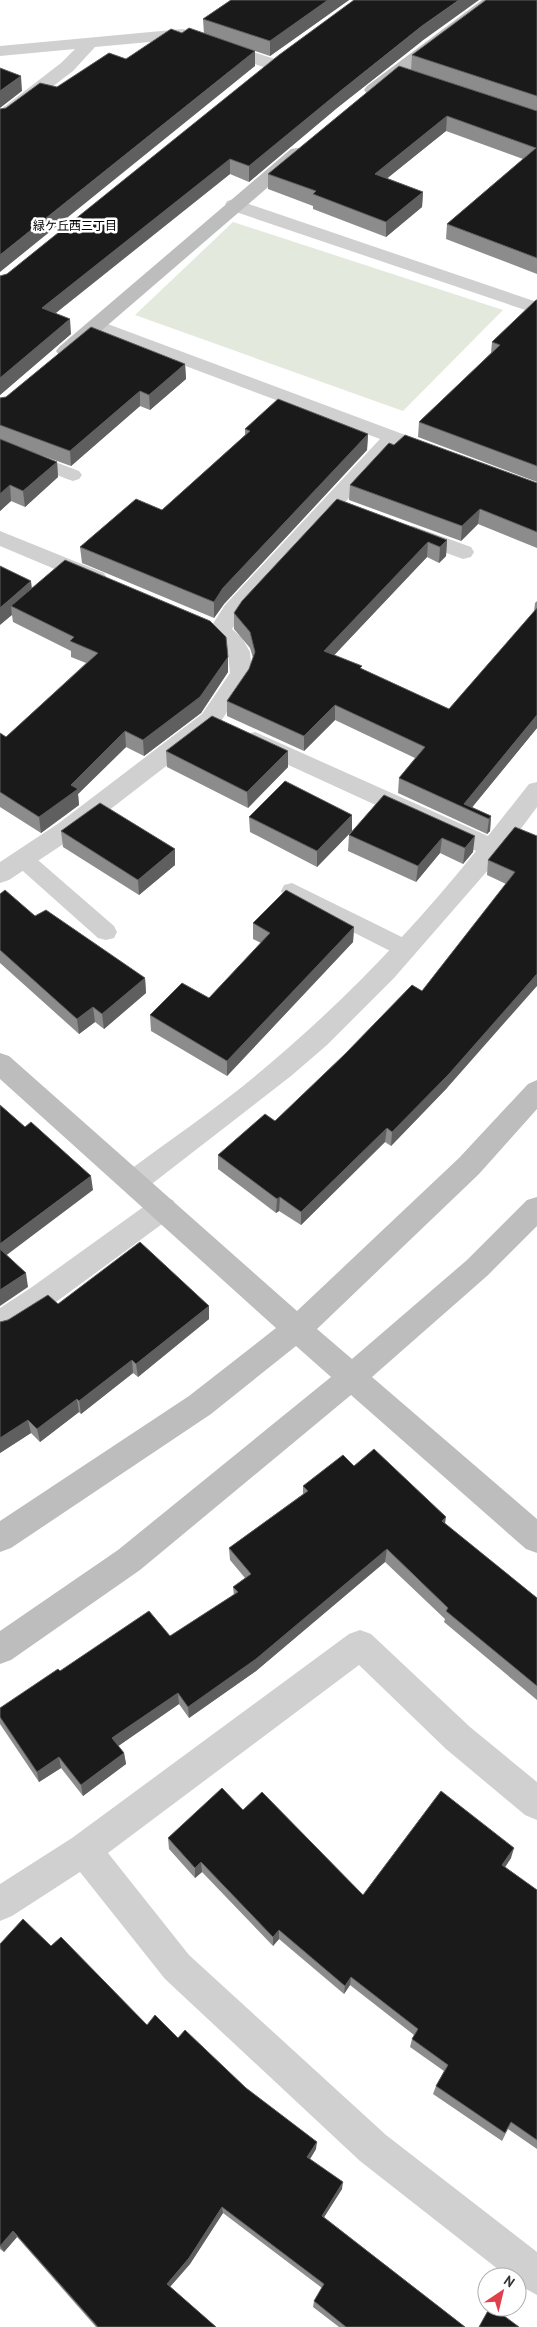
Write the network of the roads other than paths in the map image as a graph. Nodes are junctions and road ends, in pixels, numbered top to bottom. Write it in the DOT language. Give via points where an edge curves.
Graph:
graph roads {
  1 [pos="493,0"];
  2 [pos="198,24"];
  3 [pos="183,34"];
  4 [pos="90,43"];
  5 [pos="0,51"];
  6 [pos="287,54"];
  7 [pos="272,64"];
  8 [pos="395,72"];
  9 [pos="257,76"];
  10 [pos="413,78"];
  11 [pos="357,103"];
  12 [pos="0,118"];
  13 [pos="311,142"];
  14 [pos="234,205"];
  15 [pos="533,301"];
  16 [pos="97,326"];
  17 [pos="52,363"];
  18 [pos="394,438"];
  19 [pos="0,446"];
  20 [pos="429,451"];
  21 [pos="73,475"];
  22 [pos="398,528"];
  23 [pos="0,538"];
  24 [pos="463,552"];
  25 [pos="119,588"];
  26 [pos="225,726"];
  27 [pos="537,790"];
  28 [pos="493,848"];
  29 [pos="23,859"];
  30 [pos="0,874"];
  31 [pos="292,892"];
  32 [pos="106,932"];
  33 [pos="406,949"];
  34 [pos="0,1063"];
  35 [pos="537,1091"];
  36 [pos="134,1182"];
  37 [pos="163,1208"];
  38 [pos="537,1208"];
  39 [pos="0,1323"];
  40 [pos="297,1329"];
  41 [pos="352,1377"];
  42 [pos="0,1538"];
  43 [pos="537,1539"];
  44 [pos="0,1649"];
  45 [pos="537,1803"];
  46 [pos="84,1850"];
  47 [pos="0,1904"];
  48 [pos="537,2276"];
  1 -- 8 [label="street"];
  2 -- 3 [label="street"];
  3 -- 4 [label="street"];
  3 -- 7 [label="street"];
  4 -- 5 [label="street"];
  4 -- 12 [label="street" via="67,67"];
  6 -- 7 [label="street"];
  7 -- 9 [label="street"];
  8 -- 10 [label="street"];
  8 -- 11 [label="street"];
  13 -- 14 [label="street"];
  14 -- 15 [label="street"];
  14 -- 16 [label="street"];
  16 -- 17 [label="street"];
  16 -- 18 [label="street"];
  18 -- 20 [label="street"];
  18 -- 26 [label="street" via="343,507 233,610 211,626 234,643 239,652 241,673"];
  19 -- 21 [label="lane"];
  22 -- 24 [label="street"];
  23 -- 25 [label="street"];
  26 -- 28 [label="street"];
  26 -- 29 [label="street"];
  27 -- 28 [label="street"];
  28 -- 33 [label="street"];
  29 -- 30 [label="street"];
  29 -- 32 [label="lane"];
  31 -- 33 [label="lane"];
  33 -- 36 [label="street" via="282,1070"];
  34 -- 36 [label="street"];
  35 -- 40 [label="street" via="469,1166"];
  36 -- 37 [label="street"];
  37 -- 39 [label="street"];
  37 -- 40 [label="street"];
  38 -- 41 [label="street" via="477,1268"];
  40 -- 41 [label="street"];
  40 -- 42 [label="street" via="200,1405"];
  41 -- 43 [label="street"];
  41 -- 44 [label="street" via="129,1560"];
  45 -- 46 [label="street" via="458,1738 360,1645"];
  46 -- 47 [label="street"];
  46 -- 48 [label="street" via="177,1967 373,2148"];
}
